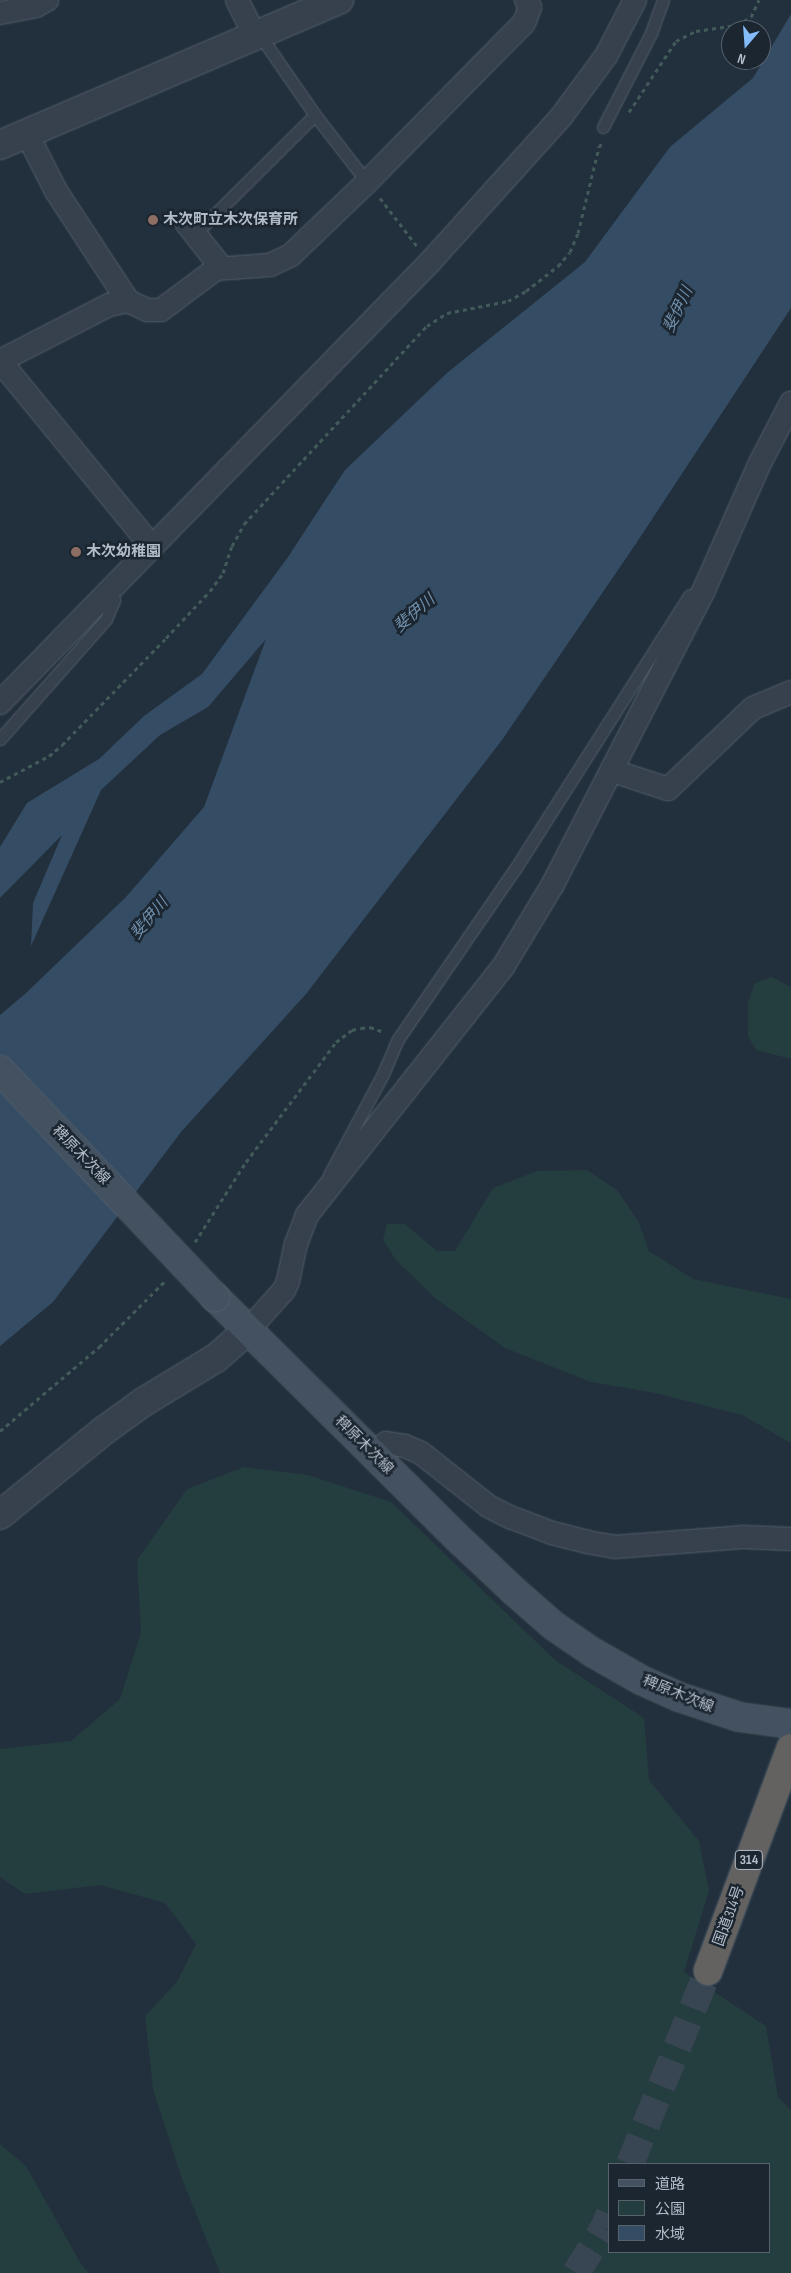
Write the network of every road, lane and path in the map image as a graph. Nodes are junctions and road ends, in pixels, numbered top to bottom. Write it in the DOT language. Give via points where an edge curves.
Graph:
graph roads {
  1 [pos="47,0"];
  2 [pos="237,0"];
  3 [pos="339,0"];
  4 [pos="526,0"];
  5 [pos="635,0"];
  6 [pos="663,0"];
  7 [pos="759,0"];
  8 [pos="0,13"];
  9 [pos="257,35"];
  10 [pos="315,115"];
  11 [pos="625,116"];
  12 [pos="604,133"];
  13 [pos="27,134"];
  14 [pos="0,145"];
  15 [pos="367,182"];
  16 [pos="191,229"];
  17 [pos="430,262"];
  18 [pos="221,267"];
  19 [pos="128,301"];
  20 [pos="0,361"];
  21 [pos="791,403"];
  22 [pos="152,547"];
  23 [pos="109,592"];
  24 [pos="703,592"];
  25 [pos="791,692"];
  26 [pos="0,703"];
  27 [pos="0,740"];
  28 [pos="613,771"];
  29 [pos="0,782"];
  30 [pos="398,1039"];
  31 [pos="0,1070"];
  32 [pos="331,1184"];
  33 [pos="194,1244"];
  34 [pos="173,1272"];
  35 [pos="250,1329"];
  36 [pos="0,1431"];
  37 [pos="373,1454"];
  38 [pos="0,1515"];
  39 [pos="791,1539"];
  40 [pos="791,1724"];
  41 [pos="791,1748"];
  42 [pos="708,1971"];
  1 -- 8 [label="street" via="36,6"];
  2 -- 9 [label="street"];
  3 -- 9 [label="street"];
  4 -- 15 [label="street" via="530,7 524,23"];
  5 -- 17 [label="street" via="606,56 562,117"];
  6 -- 12 [label="lane"];
  7 -- 11 [label="path" via="750,16 737,25 696,31 676,40"];
  9 -- 10 [label="lane"];
  9 -- 13 [label="street"];
  10 -- 15 [label="lane"];
  10 -- 16 [label="lane"];
  12 -- 29 [label="path" via="578,233 570,252 558,266 508,301 446,313 427,326 244,524 223,573 166,638 62,745 49,756"];
  13 -- 14 [label="street"];
  13 -- 19 [label="street" via="56,191"];
  15 -- 17 [label="path"];
  15 -- 18 [label="street" via="284,260 263,266"];
  16 -- 18 [label="street"];
  17 -- 22 [label="street"];
  18 -- 19 [label="street" via="161,310 147,310"];
  19 -- 20 [label="street" via="109,306"];
  20 -- 22 [label="street"];
  21 -- 24 [label="street" via="759,465"];
  22 -- 23 [label="street"];
  23 -- 26 [label="street"];
  23 -- 27 [label="lane" via="114,600 106,619"];
  24 -- 28 [label="street"];
  24 -- 30 [label="lane" via="688,596 515,869"];
  25 -- 28 [label="street" via="752,708 668,790"];
  28 -- 32 [label="street" via="553,884 503,967"];
  30 -- 32 [label="lane" via="330,1170"];
  30 -- 33 [label="path" via="370,1027 352,1030 336,1042 246,1162"];
  31 -- 35 [label="main road, 稗原木次線, bridge" via="215,1297"];
  32 -- 35 [label="street" via="307,1215 284,1290"];
  34 -- 36 [label="path" via="99,1347"];
  35 -- 37 [label="main road, 稗原木次線"];
  35 -- 38 [label="street" via="216,1358 145,1401 106,1430"];
  37 -- 39 [label="street" via="386,1443 405,1446 421,1453 474,1496 503,1513 552,1534 587,1542 614,1547 743,1537"];
  37 -- 40 [label="main road, 稗原木次線" via="514,1592 554,1626 592,1652 679,1697 739,1717"];
  41 -- 42 [label="highway, 国道314号 / 314"];
}
